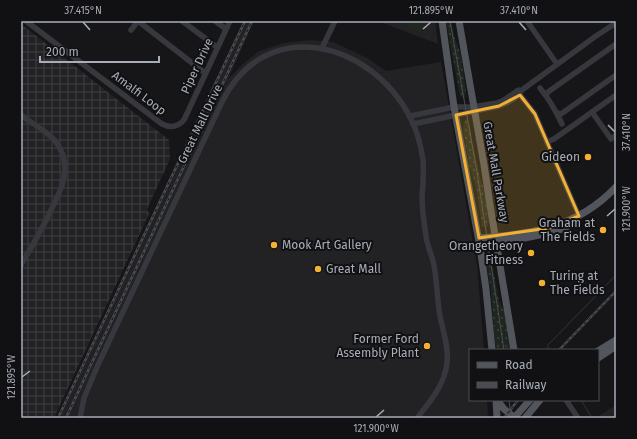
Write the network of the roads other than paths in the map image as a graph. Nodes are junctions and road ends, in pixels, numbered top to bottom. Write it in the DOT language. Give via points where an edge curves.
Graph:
graph roads {
  1 [pos="26,21"];
  2 [pos="138,21"];
  3 [pos="182,21"];
  4 [pos="215,21"];
  5 [pos="230,21"];
  6 [pos="335,21"];
  7 [pos="442,21"];
  8 [pos="458,21"];
  9 [pos="527,21"];
  10 [pos="615,23"];
  11 [pos="226,29"];
  12 [pos="131,30"];
  13 [pos="616,44"];
  14 [pos="217,48"];
  15 [pos="322,48"];
  16 [pos="557,64"];
  17 [pos="205,73"];
  18 [pos="616,74"];
  19 [pos="540,88"];
  20 [pos="519,92"];
  21 [pos="546,95"];
  22 [pos="616,95"];
  23 [pos="454,107"];
  24 [pos="474,109"];
  25 [pos="592,112"];
  26 [pos="557,113"];
  27 [pos="21,115"];
  28 [pos="456,115"];
  29 [pos="409,116"];
  30 [pos="184,120"];
  31 [pos="413,124"];
  32 [pos="562,124"];
  33 [pos="616,135"];
  34 [pos="547,142"];
  35 [pos="616,187"];
  36 [pos="616,192"];
  37 [pos="579,216"];
  38 [pos="479,238"];
  39 [pos="496,240"];
  40 [pos="480,247"];
  41 [pos="21,265"];
  42 [pos="616,340"];
  43 [pos="616,346"];
  44 [pos="492,349"];
  45 [pos="514,349"];
  46 [pos="599,350"];
  47 [pos="599,357"];
  48 [pos="496,401"];
  49 [pos="497,401"];
  50 [pos="519,401"];
  51 [pos="529,401"];
  52 [pos="539,401"];
  53 [pos="567,401"];
  54 [pos="520,414"];
  55 [pos="80,418"];
  56 [pos="417,418"];
  57 [pos="497,418"];
  58 [pos="514,418"];
  59 [pos="525,418"];
  60 [pos="578,418"];
  1 -- 30 [label="street, Amalfi Loop" via="162,124 175,127"];
  2 -- 12 [label="street"];
  2 -- 17 [label="street"];
  3 -- 14 [label="street"];
  4 -- 11 [label="street"];
  5 -- 11 [label="street, Piper Drive"];
  6 -- 15 [label="street"];
  7 -- 23 [label="main road"];
  8 -- 24 [label="main road, Great Mall Parkway"];
  9 -- 16 [label="street"];
  10 -- 16 [label="street"];
  11 -- 14 [label="street, Piper Drive"];
  13 -- 21 [label="street"];
  14 -- 17 [label="street, Piper Drive"];
  15 -- 29 [label="street, Great Mall Drive" via="347,57 376,75 395,94"];
  15 -- 55 [label="street, Great Mall Drive" via="301,46 274,52 254,63 233,83 86,392"];
  16 -- 20 [label="street"];
  17 -- 30 [label="street, Piper Drive"];
  18 -- 26 [label="street" via="561,114"];
  19 -- 21 [label="street"];
  20 -- 24 [label="street" via="497,103"];
  20 -- 34 [label="street" via="535,114"];
  21 -- 26 [label="street"];
  22 -- 25 [label="street"];
  23 -- 24 [label="street"];
  23 -- 28 [label="main road"];
  23 -- 29 [label="street"];
  24 -- 28 [label="street"];
  24 -- 39 [label="main road, Great Mall Parkway"];
  25 -- 33 [label="street" via="611,139"];
  25 -- 34 [label="street"];
  26 -- 32 [label="street"];
  27 -- 41 [label="street" via="56,142 65,163 61,188 55,202"];
  28 -- 31 [label="street"];
  28 -- 38 [label="main road"];
  29 -- 31 [label="street, Great Mall Drive"];
  31 -- 56 [label="street, Great Mall Drive" via="422,153 424,221 427,243 434,262 448,359 439,388"];
  34 -- 37 [label="street"];
  35 -- 37 [label="main road"];
  36 -- 39 [label="main road" via="599,208 575,224 554,232"];
  37 -- 39 [label="main road" via="549,228 504,236"];
  38 -- 39 [label="main road"];
  38 -- 40 [label="main road"];
  39 -- 40 [label="main road"];
  39 -- 45 [label="main road, Great Mall Parkway"];
  40 -- 44 [label="main road"];
  42 -- 46 [label="main road"];
  43 -- 47 [label="main road"];
  48 -- 57 [label="main road"];
  49 -- 58 [label="main road"];
  50 -- 54 [label="main road"];
  51 -- 54 [label="main road"];
  52 -- 59 [label="main road"];
  53 -- 60 [label="street"];
  54 -- 58 [label="main road"];
}
